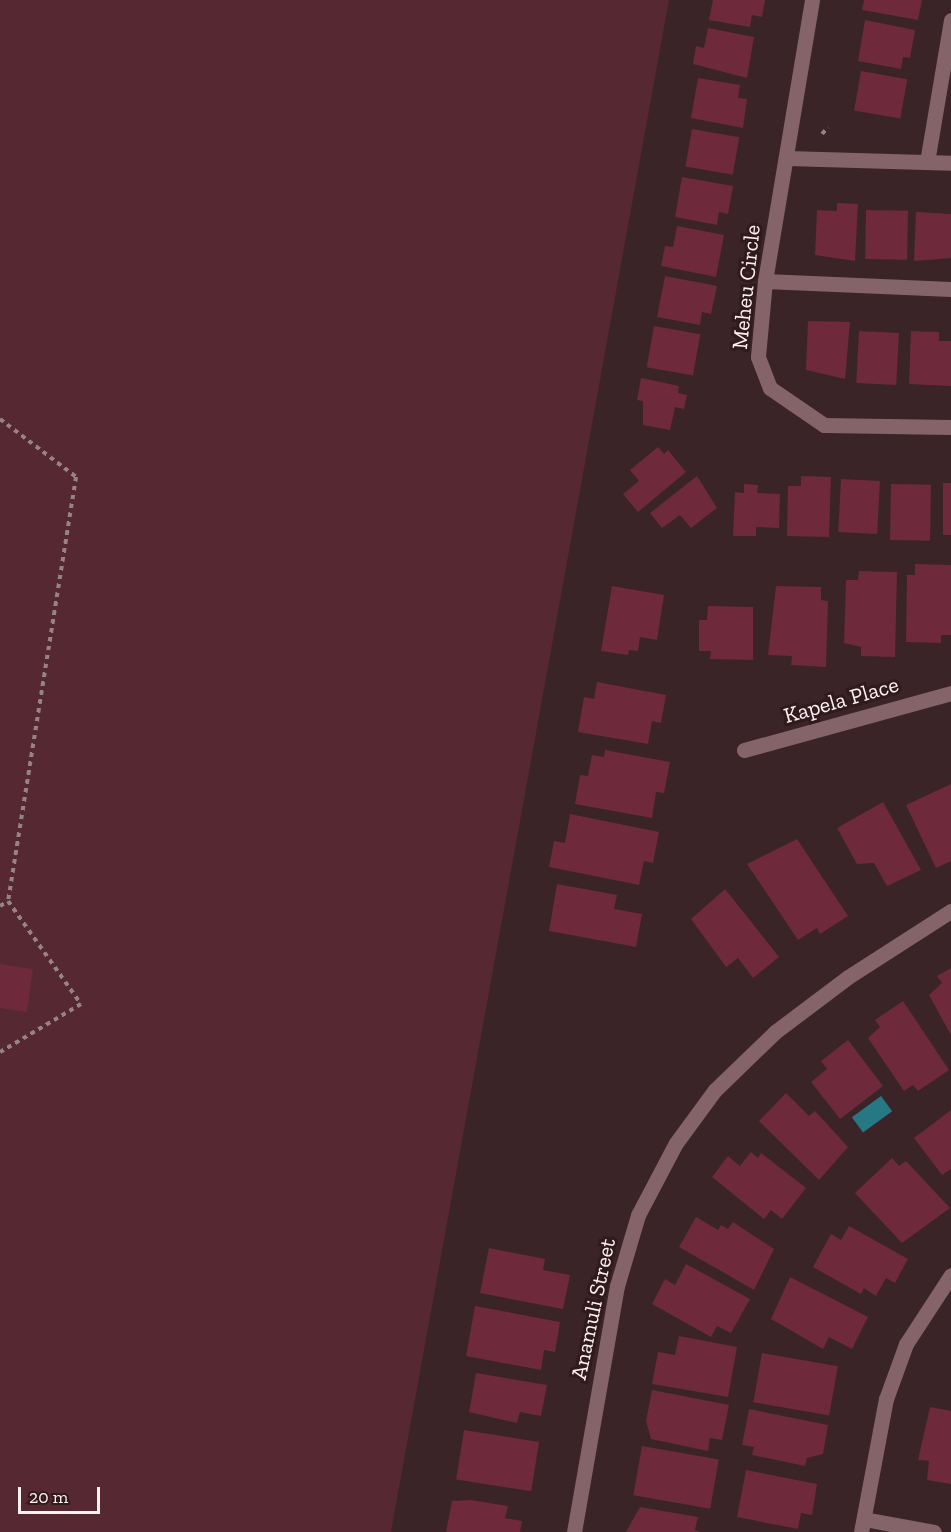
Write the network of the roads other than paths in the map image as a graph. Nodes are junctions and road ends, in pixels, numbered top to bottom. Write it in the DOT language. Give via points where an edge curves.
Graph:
graph roads {
  1 [pos="812,0"];
  2 [pos="951,20"];
  3 [pos="787,158"];
  4 [pos="927,162"];
  5 [pos="951,163"];
  6 [pos="765,281"];
  7 [pos="951,289"];
  8 [pos="951,426"];
  9 [pos="951,693"];
  10 [pos="744,750"];
  11 [pos="951,911"];
  12 [pos="951,1275"];
  13 [pos="863,1525"];
  14 [pos="574,1532"];
  15 [pos="933,1532"];
  1 -- 3 [label="street, Meheu Circle"];
  2 -- 4 [label="street"];
  3 -- 4 [label="street"];
  3 -- 6 [label="street, Meheu Circle"];
  4 -- 5 [label="street"];
  6 -- 7 [label="street"];
  6 -- 8 [label="street, Meheu Circle" via="758,357 770,388 800,413 824,425"];
  9 -- 10 [label="street, Kapela Place"];
  11 -- 14 [label="street, Anamuli Street" via="848,976 775,1032 715,1090 676,1143 638,1215 617,1286"];
  12 -- 13 [label="street" via="906,1344 885,1399"];
  13 -- 15 [label="street"];
}
